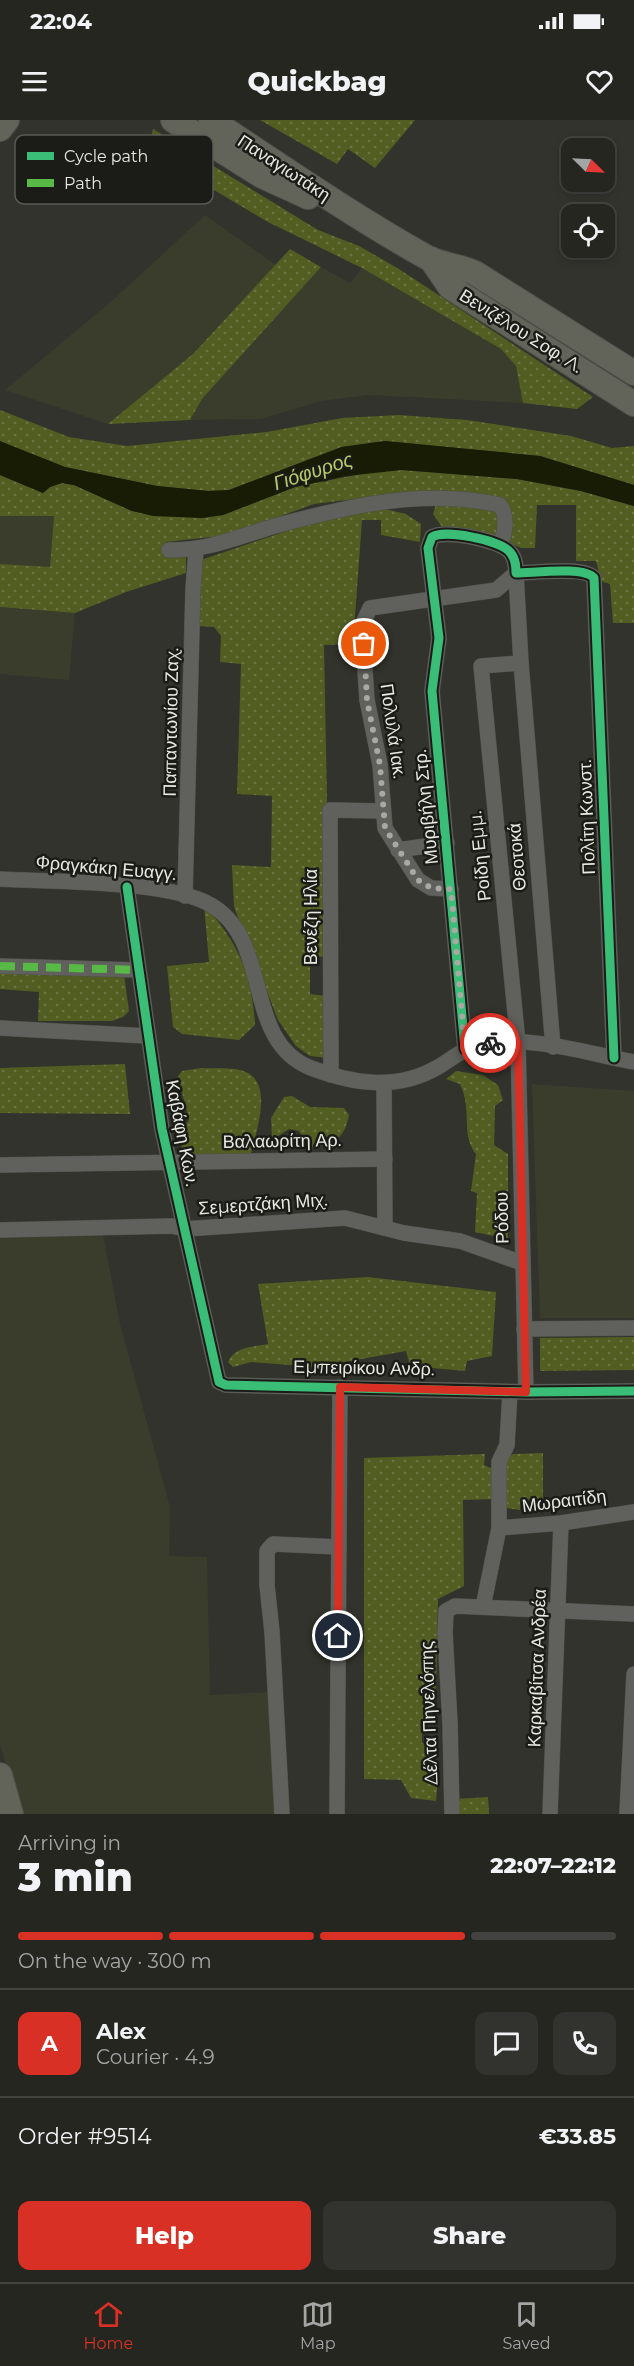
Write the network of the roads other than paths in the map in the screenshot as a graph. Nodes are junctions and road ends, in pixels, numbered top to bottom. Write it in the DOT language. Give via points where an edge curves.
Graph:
graph roads {
  1 [pos="7,120"];
  2 [pos="164,120"];
  3 [pos="173,120"];
  4 [pos="227,120"];
  5 [pos="203,127"];
  6 [pos="0,129"];
  7 [pos="260,152"];
  8 [pos="358,216"];
  9 [pos="431,259"];
  10 [pos="634,373"];
  11 [pos="634,404"];
  12 [pos="500,545"];
  13 [pos="169,550"];
  14 [pos="196,550"];
  15 [pos="516,573"];
  16 [pos="434,598"];
  17 [pos="521,663"];
  18 [pos="382,811"];
  19 [pos="447,843"];
  20 [pos="398,850"];
  21 [pos="0,879"];
  22 [pos="127,886"];
  23 [pos="451,889"];
  24 [pos="185,896"];
  25 [pos="0,966"];
  26 [pos="138,970"];
  27 [pos="0,1028"];
  28 [pos="147,1036"];
  29 [pos="518,1043"];
  30 [pos="553,1047"];
  31 [pos="465,1049"];
  32 [pos="614,1058"];
  33 [pos="634,1062"];
  34 [pos="331,1075"];
  35 [pos="384,1084"];
  36 [pos="385,1159"];
  37 [pos="170,1162"];
  38 [pos="0,1165"];
  39 [pos="385,1228"];
  40 [pos="185,1229"];
  41 [pos="0,1230"];
  42 [pos="522,1263"];
  43 [pos="634,1328"];
  44 [pos="524,1329"];
  45 [pos="219,1382"];
  46 [pos="340,1387"];
  47 [pos="634,1391"];
  48 [pos="510,1392"];
  49 [pos="526,1392"];
  50 [pos="634,1512"];
  51 [pos="561,1523"];
  52 [pos="498,1528"];
  53 [pos="339,1547"];
  54 [pos="483,1607"];
  55 [pos="559,1610"];
  56 [pos="634,1614"];
  57 [pos="634,1674"];
  58 [pos="633,1714"];
  59 [pos="0,1775"];
  60 [pos="631,1789"];
  61 [pos="11,1814"];
  62 [pos="282,1814"];
  63 [pos="337,1814"];
  64 [pos="452,1814"];
  65 [pos="550,1814"];
  66 [pos="627,1814"];
  1 -- 6 [label="main road"];
  2 -- 5 [label="main road"];
  3 -- 5 [label="main road, Παναγιωτάκη"];
  4 -- 7 [label="main road"];
  5 -- 7 [label="main road, Παναγιωτάκη"];
  5 -- 8 [label="main road, Παναγιωτάκη" via="271,181"];
  7 -- 8 [label="main road, Παναγιωτάκη"];
  8 -- 9 [label="main road, Παναγιωτάκη"];
  9 -- 10 [label="main road, Βενιζέλου Σοφ. Λ." via="475,273"];
  9 -- 11 [label="main road, Βενιζέλου Σοφ. Λ." via="450,287"];
  12 -- 14 [label="street" via="505,525 500,505 474,499 443,499 356,505"];
  12 -- 15 [label="street" via="514,557"];
  12 -- 16 [label="street, Μυριβήλη Στρ." via="453,535 432,537 428,548"];
  13 -- 14 [label="street"];
  14 -- 24 [label="street, Παπαντωνίου Ζαχ."];
  15 -- 16 [label="street" via="496,590"];
  15 -- 17 [label="street, Θεοτοκά"];
  15 -- 32 [label="street, Πολίτη Κωνστ." via="580,571 592,575 596,596"];
  16 -- 18 [label="street, Πολυλά Ιακ." via="370,608 362,625 367,700 380,765"];
  16 -- 19 [label="street, Μυριβήλη Στρ." via="439,638 432,691"];
  17 -- 29 [label="street, Ροίδη Εμμ." via="481,666"];
  17 -- 30 [label="street, Θεοτοκά"];
  18 -- 20 [label="street, Πολυλά Ιακ." via="385,828"];
  18 -- 34 [label="street, Βενέζη Ηλία" via="330,810"];
  19 -- 20 [label="street"];
  19 -- 23 [label="street, Μυριβήλη Στρ."];
  20 -- 23 [label="street, Πολυλά Ιακ." via="425,886"];
  21 -- 22 [label="street, Φραγκάκη Ευαγγ."];
  22 -- 24 [label="street, Φραγκάκη Ευαγγ."];
  22 -- 26 [label="street, Καβάφη Κων."];
  23 -- 31 [label="street, Μυριβήλη Στρ."];
  24 -- 34 [label="street, Φραγκάκη Ευαγγ." via="217,909 238,932 250,956 268,1021 282,1049 302,1064"];
  25 -- 26 [label="street"];
  26 -- 28 [label="street, Καβάφη Κων."];
  27 -- 28 [label="street"];
  28 -- 37 [label="street, Καβάφη Κων."];
  29 -- 30 [label="street, Φραγκάκη Ευαγγ."];
  29 -- 31 [label="street, Φραγκάκη Ευαγγ." via="483,1043"];
  29 -- 42 [label="street, Ρόδου"];
  30 -- 32 [label="street, Φραγκάκη Ευαγγ."];
  31 -- 35 [label="street, Φραγκάκη Ευαγγ." via="425,1073"];
  32 -- 33 [label="street, Φραγκάκη Ευαγγ."];
  34 -- 35 [label="street, Φραγκάκη Ευαγγ."];
  35 -- 36 [label="street"];
  36 -- 37 [label="street, Βαλαωρίτη Αρ."];
  36 -- 39 [label="street"];
  37 -- 38 [label="street, Βαλαωρίτη Αρ."];
  37 -- 40 [label="street, Καβάφη Κων."];
  39 -- 40 [label="street, Σεμερτζάκη Μιχ." via="336,1218"];
  39 -- 42 [label="street, Σεμερτζάκη Μιχ." via="460,1242"];
  40 -- 41 [label="street, Σεμερτζάκη Μιχ." via="172,1226"];
  40 -- 45 [label="street, Καβάφη Κων."];
  42 -- 44 [label="street, Ρόδου"];
  43 -- 44 [label="street"];
  44 -- 49 [label="street, Ρόδου"];
  45 -- 46 [label="street, Εμπειρίκου Ανδρ."];
  46 -- 48 [label="street, Εμπειρίκου Ανδρ."];
  46 -- 53 [label="street"];
  47 -- 49 [label="street, Εμπειρίκου Ανδρ."];
  48 -- 49 [label="street, Εμπειρίκου Ανδρ."];
  48 -- 52 [label="street" via="507,1445 499,1462"];
  50 -- 51 [label="street, Μωραιτίδη"];
  51 -- 52 [label="street, Μωραιτίδη"];
  51 -- 55 [label="street, Καρκαβίτσα Ανδρέα"];
  52 -- 54 [label="street"];
  53 -- 62 [label="street" via="273,1544 267,1551"];
  53 -- 63 [label="street"];
  54 -- 55 [label="street"];
  54 -- 64 [label="street, Δέλτα Πηνελόπης" via="455,1606 446,1611"];
  55 -- 56 [label="street"];
  55 -- 65 [label="street, Καρκαβίτσα Ανδρέα"];
  57 -- 58 [label="street"];
  58 -- 60 [label="street"];
  59 -- 61 [label="main road"];
  60 -- 66 [label="street"];
}
